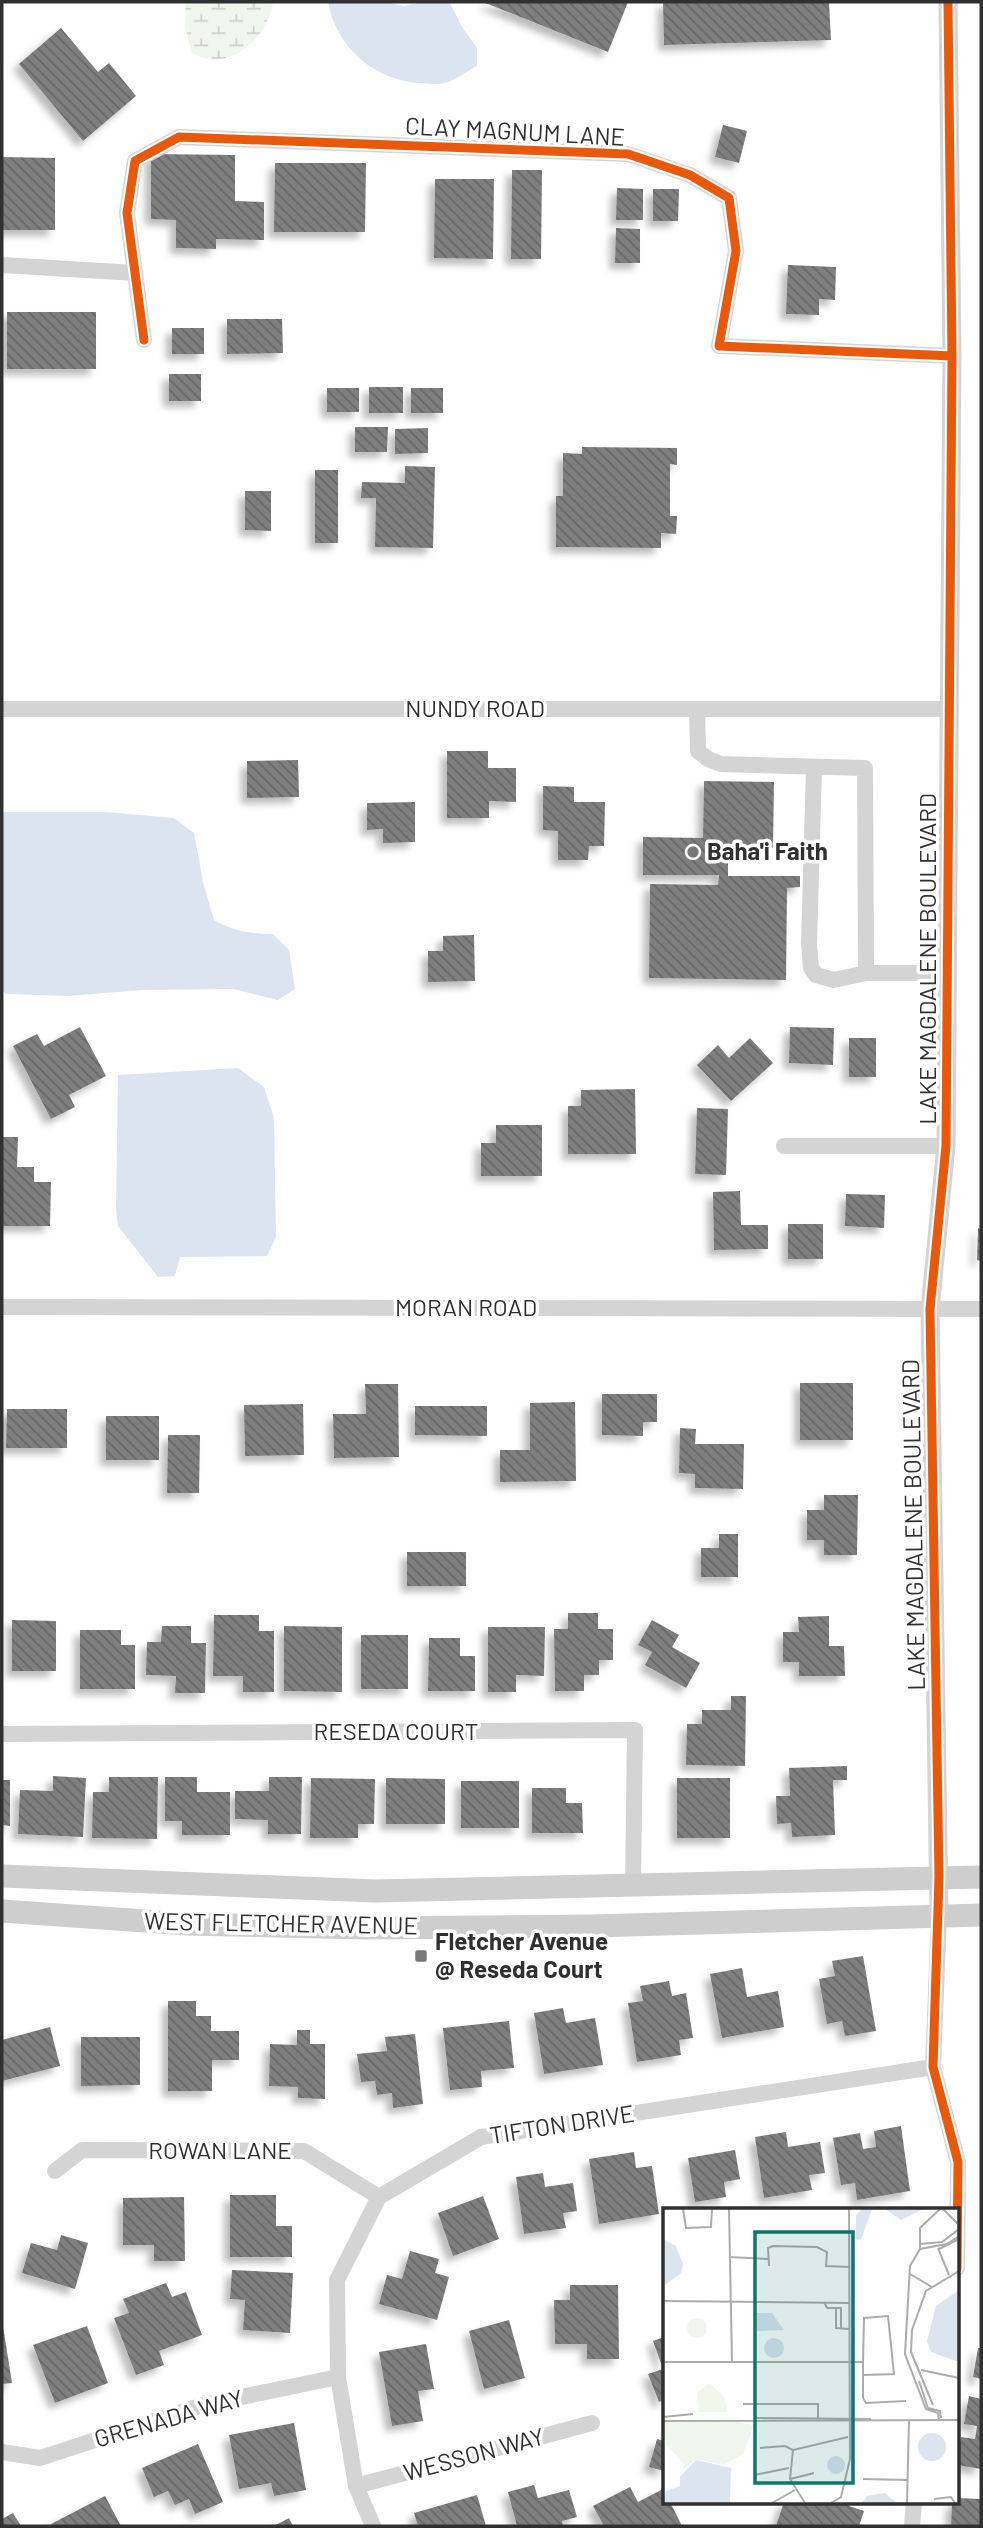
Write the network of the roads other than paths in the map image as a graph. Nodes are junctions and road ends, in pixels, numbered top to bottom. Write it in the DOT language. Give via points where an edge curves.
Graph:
graph roads {
  1 [pos="948,2"];
  2 [pos="2,265"];
  3 [pos="135,273"];
  4 [pos="144,340"];
  5 [pos="952,356"];
  6 [pos="2,709"];
  7 [pos="697,709"];
  8 [pos="948,709"];
  9 [pos="814,767"];
  10 [pos="866,974"];
  11 [pos="947,974"];
  12 [pos="784,1146"];
  13 [pos="946,1146"];
  14 [pos="2,1307"];
  15 [pos="929,1309"];
  16 [pos="981,1309"];
  17 [pos="2,1734"];
  18 [pos="2,1876"];
  19 [pos="939,1877"];
  20 [pos="981,1877"];
  21 [pos="632,1886"];
  22 [pos="2,1911"];
  23 [pos="939,1915"];
  24 [pos="981,1915"];
  25 [pos="933,2067"];
  26 [pos="55,2171"];
  27 [pos="379,2197"];
  28 [pos="958,2208"];
  29 [pos="338,2377"];
  30 [pos="592,2423"];
  31 [pos="2,2452"];
  32 [pos="356,2486"];
  33 [pos="914,2504"];
  34 [pos="373,2526"];
  35 [pos="912,2526"];
  1 -- 5 [label="street, LAKE MAGDALENE BOULEVARD"];
  2 -- 3 [label="street"];
  3 -- 4 [label="street"];
  3 -- 5 [label="street, CLAY MAGNUM LANE" via="127,214 135,161 179,137 628,154 690,174 729,198 736,251 719,346"];
  5 -- 8 [label="street, LAKE MAGDALENE BOULEVARD"];
  6 -- 7 [label="street, NUNDY ROAD"];
  7 -- 8 [label="street, NUNDY ROAD"];
  7 -- 9 [label="street" via="698,751 708,759 721,764"];
  8 -- 11 [label="street, LAKE MAGDALENE BOULEVARD"];
  9 -- 10 [label="street" via="865,768"];
  9 -- 10 [label="street" via="811,968 816,975 834,980"];
  10 -- 11 [label="street"];
  11 -- 13 [label="street, LAKE MAGDALENE BOULEVARD"];
  12 -- 13 [label="street"];
  13 -- 15 [label="street, LAKE MAGDALENE BOULEVARD"];
  14 -- 15 [label="street, MORAN ROAD"];
  15 -- 16 [label="street, MORAN ROAD"];
  15 -- 19 [label="street, LAKE MAGDALENE BOULEVARD"];
  17 -- 21 [label="street, RESEDA COURT" via="635,1730"];
  18 -- 21 [label="main road, WEST FLETCHER AVENUE" via="375,1891"];
  19 -- 20 [label="main road, WEST FLETCHER AVENUE"];
  19 -- 21 [label="main road, WEST FLETCHER AVENUE"];
  19 -- 23 [label="street, LAKE MAGDALENE BOULEVARD"];
  22 -- 23 [label="main road, WEST FLETCHER AVENUE" via="187,1924 368,1928"];
  23 -- 24 [label="main road, WEST FLETCHER AVENUE"];
  23 -- 25 [label="street"];
  25 -- 27 [label="street, TIFTON DRIVE" via="481,2137"];
  25 -- 28 [label="street" via="958,2162"];
  26 -- 27 [label="street, ROWAN LANE" via="82,2150 304,2151"];
  27 -- 29 [label="street" via="337,2280"];
  29 -- 31 [label="street, GRENADA WAY" via="203,2405 40,2458"];
  29 -- 32 [label="street"];
  30 -- 32 [label="street, WESSON WAY"];
  32 -- 34 [label="street"];
  33 -- 35 [label="street"];
}
